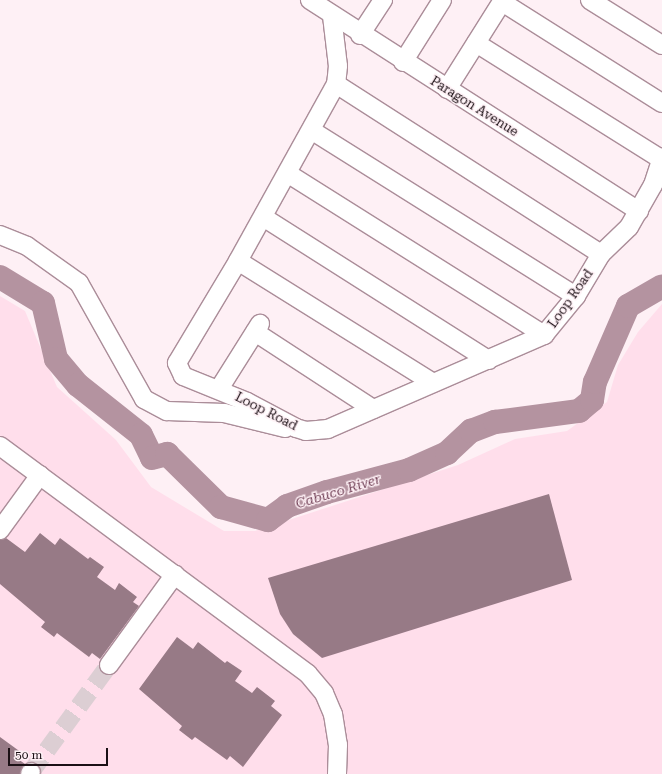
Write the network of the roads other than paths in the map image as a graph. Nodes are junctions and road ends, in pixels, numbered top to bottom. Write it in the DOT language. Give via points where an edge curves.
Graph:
graph roads {
  1 [pos="383,0"];
  2 [pos="442,0"];
  3 [pos="590,0"];
  4 [pos="502,1"];
  5 [pos="322,6"];
  6 [pos="360,35"];
  7 [pos="476,43"];
  8 [pos="662,45"];
  9 [pos="403,62"];
  10 [pos="336,84"];
  11 [pos="447,90"];
  12 [pos="662,103"];
  13 [pos="311,130"];
  14 [pos="662,158"];
  15 [pos="287,173"];
  16 [pos="639,211"];
  17 [pos="263,217"];
  18 [pos="0,235"];
  19 [pos="601,254"];
  20 [pos="238,261"];
  21 [pos="576,296"];
  22 [pos="544,335"];
  23 [pos="488,360"];
  24 [pos="433,383"];
  25 [pos="219,389"];
  26 [pos="373,409"];
  27 [pos="306,431"];
  28 [pos="0,446"];
  29 [pos="40,475"];
  30 [pos="0,530"];
  31 [pos="175,574"];
  32 [pos="109,665"];
  33 [pos="337,774"];
  1 -- 6 [label="street"];
  2 -- 9 [label="street"];
  3 -- 8 [label="street"];
  4 -- 7 [label="street"];
  4 -- 12 [label="street"];
  5 -- 6 [label="street, Paragon Avenue"];
  5 -- 10 [label="street, Loop Road" via="338,66"];
  6 -- 9 [label="street, Paragon Avenue"];
  7 -- 11 [label="street"];
  7 -- 14 [label="street"];
  9 -- 11 [label="street, Paragon Avenue"];
  10 -- 13 [label="street, Loop Road"];
  10 -- 19 [label="street"];
  11 -- 16 [label="street, Paragon Avenue"];
  13 -- 15 [label="street, Loop Road"];
  13 -- 21 [label="street"];
  14 -- 16 [label="street, Loop Road" via="654,185"];
  15 -- 17 [label="street, Loop Road"];
  15 -- 22 [label="street"];
  16 -- 19 [label="street, Loop Road" via="620,239"];
  17 -- 20 [label="street, Loop Road"];
  17 -- 23 [label="street"];
  18 -- 27 [label="street" via="27,246 78,283 144,399 167,411 224,413"];
  19 -- 21 [label="street, Loop Road"];
  20 -- 24 [label="street"];
  20 -- 25 [label="street, Loop Road" via="177,363 183,376"];
  21 -- 22 [label="street, Loop Road"];
  22 -- 23 [label="street, Loop Road"];
  23 -- 24 [label="street, Loop Road"];
  24 -- 26 [label="street, Loop Road"];
  25 -- 26 [label="street" via="258,328"];
  25 -- 27 [label="street, Loop Road"];
  26 -- 27 [label="street, Loop Road" via="328,429"];
  28 -- 29 [label="street"];
  29 -- 30 [label="street"];
  29 -- 31 [label="street"];
  31 -- 32 [label="street"];
  31 -- 33 [label="street" via="300,667 316,683 335,720"];
}
